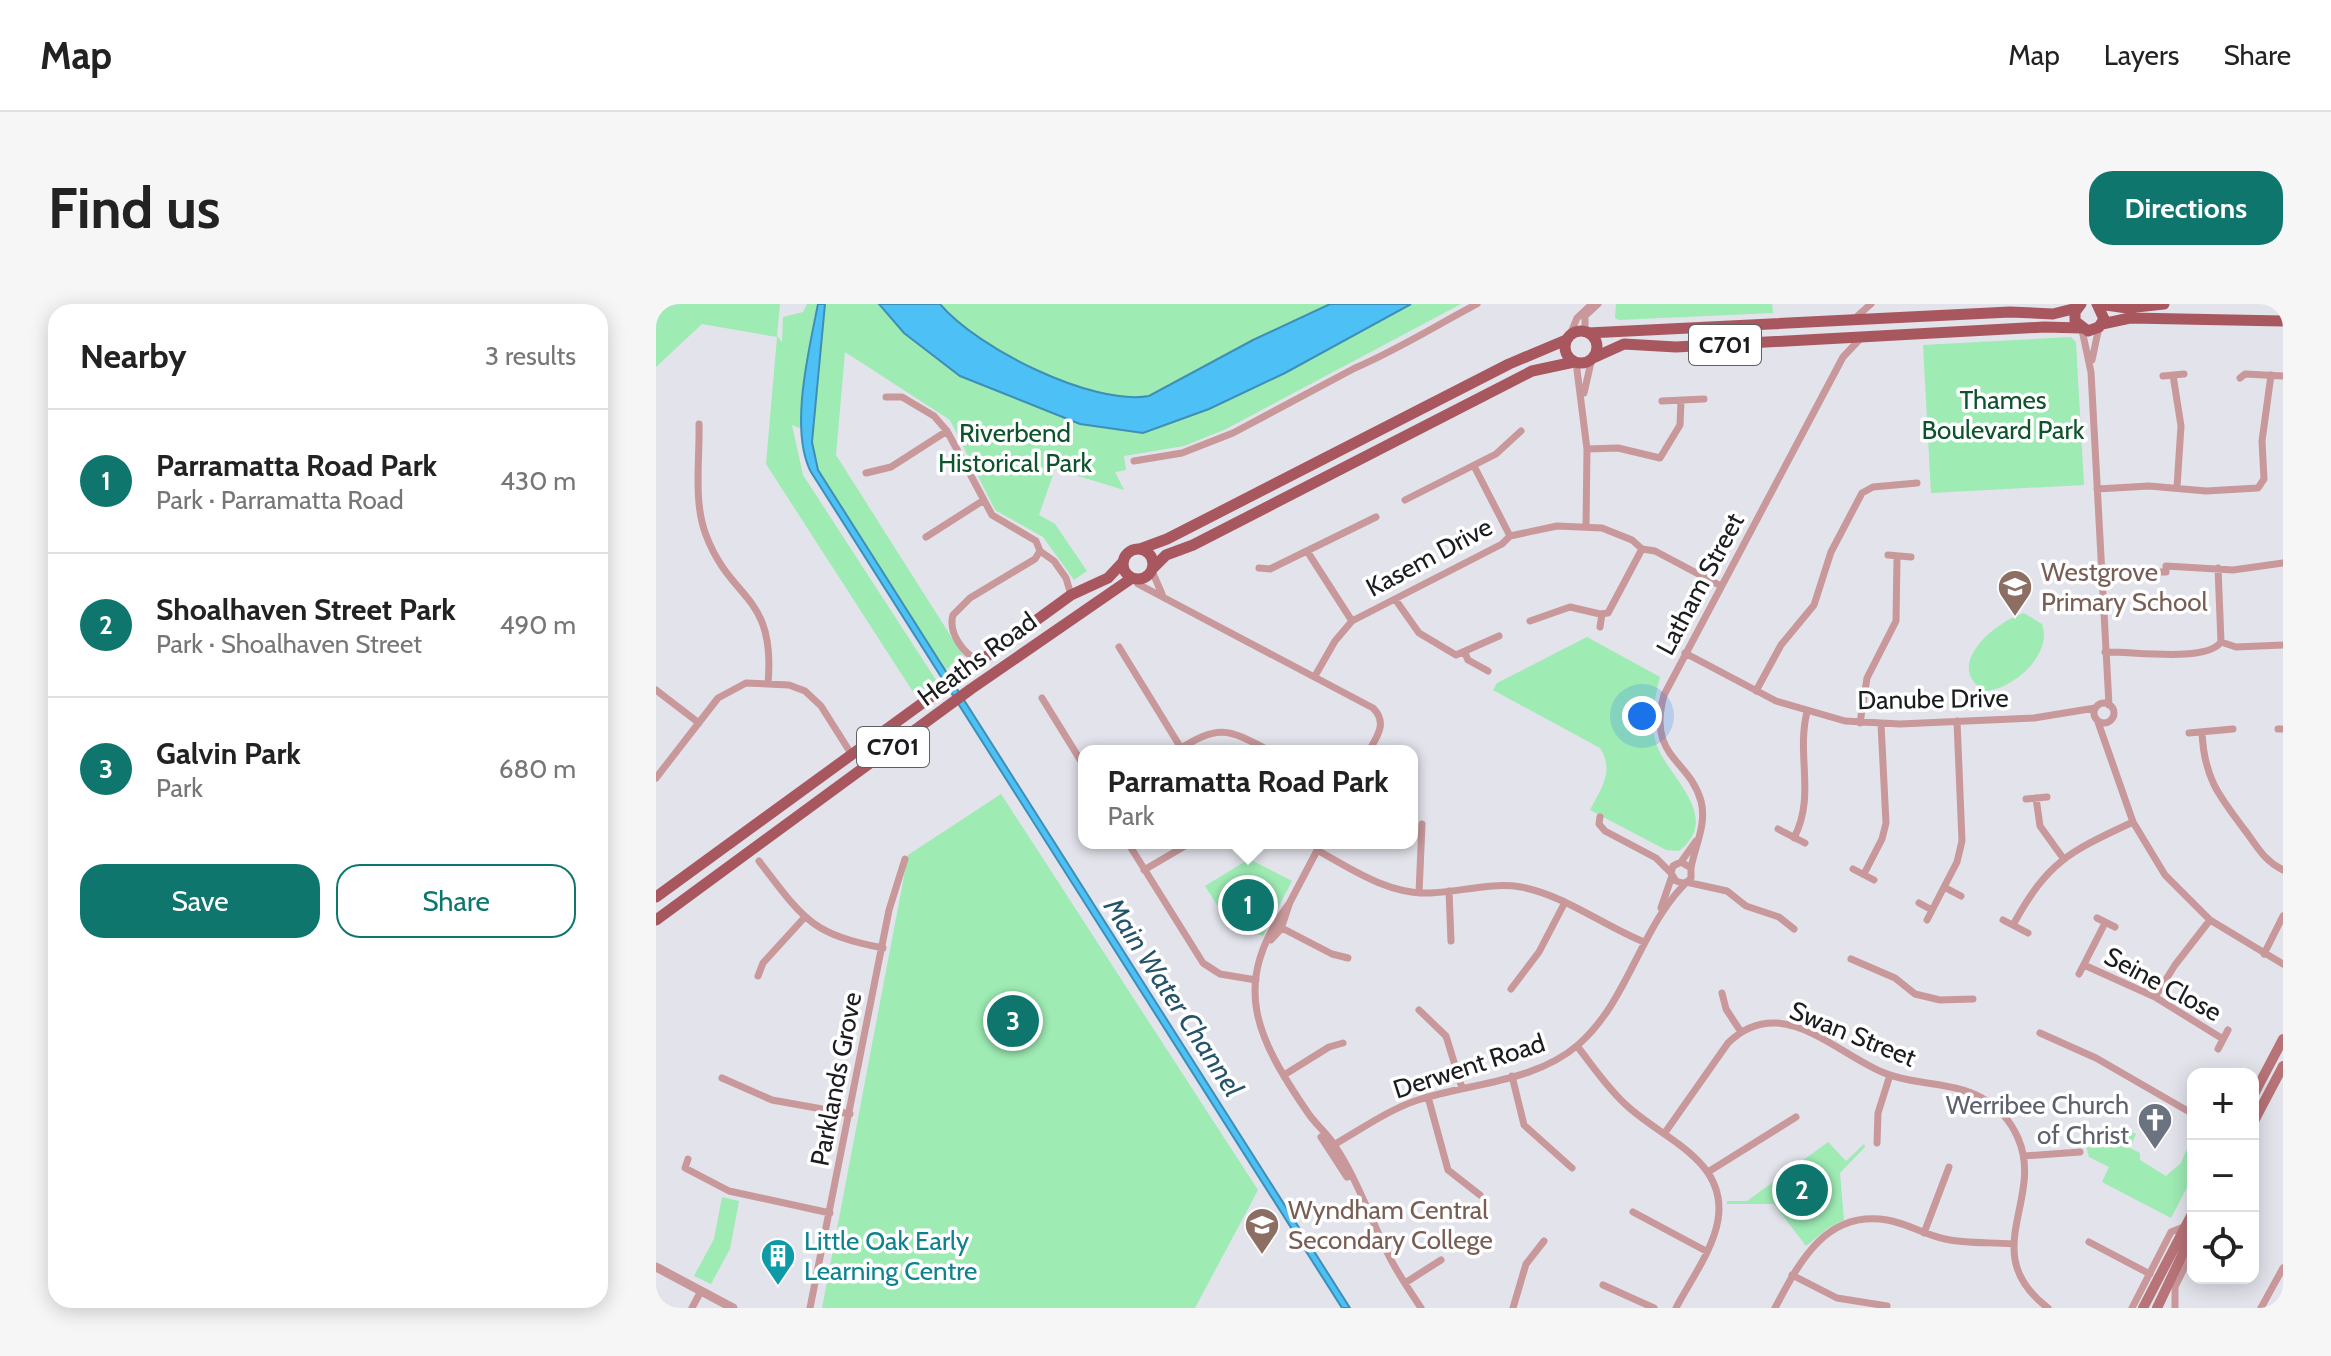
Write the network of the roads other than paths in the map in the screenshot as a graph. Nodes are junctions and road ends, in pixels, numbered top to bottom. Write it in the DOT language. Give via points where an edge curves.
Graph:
graph roads {
  1 [pos="1477,304"];
  2 [pos="1595,304"];
  3 [pos="1872,304"];
  4 [pos="2098,304"];
  5 [pos="2164,304"];
  6 [pos="2079,305"];
  7 [pos="1884,319"];
  8 [pos="1852,320"];
  9 [pos="2283,321"];
  10 [pos="2101,326"];
  11 [pos="2082,329"];
  12 [pos="1586,332"];
  13 [pos="1568,338"];
  14 [pos="1861,338"];
  15 [pos="1835,339"];
  16 [pos="1843,357"];
  17 [pos="1593,358"];
  18 [pos="1575,362"];
  19 [pos="2091,372"];
  20 [pos="2184,374"];
  21 [pos="2245,374"];
  22 [pos="2173,375"];
  23 [pos="2271,375"];
  24 [pos="2163,376"];
  25 [pos="2283,376"];
  26 [pos="886,397"];
  27 [pos="1704,399"];
  28 [pos="1583,400"];
  29 [pos="1662,401"];
  30 [pos="1681,401"];
  31 [pos="699,424"];
  32 [pos="947,431"];
  33 [pos="1521,431"];
  34 [pos="1587,449"];
  35 [pos="1134,461"];
  36 [pos="1474,466"];
  37 [pos="866,473"];
  38 [pos="1917,483"];
  39 [pos="2177,487"];
  40 [pos="2097,489"];
  41 [pos="984,500"];
  42 [pos="1405,500"];
  43 [pos="1376,517"];
  44 [pos="1586,526"];
  45 [pos="1510,536"];
  46 [pos="926,537"];
  47 [pos="1140,549"];
  48 [pos="1642,549"];
  49 [pos="1040,551"];
  50 [pos="1307,551"];
  51 [pos="1911,557"];
  52 [pos="1123,562"];
  53 [pos="2283,563"];
  54 [pos="1259,568"];
  55 [pos="2218,568"];
  56 [pos="1152,570"];
  57 [pos="2159,572"];
  58 [pos="1134,579"];
  59 [pos="1721,586"];
  60 [pos="1071,595"];
  61 [pos="1163,596"];
  62 [pos="1395,599"];
  63 [pos="1602,614"];
  64 [pos="1352,621"];
  65 [pos="1530,621"];
  66 [pos="1600,627"];
  67 [pos="1499,636"];
  68 [pos="2221,642"];
  69 [pos="2283,645"];
  70 [pos="1119,647"];
  71 [pos="2105,652"];
  72 [pos="1465,653"];
  73 [pos="1685,653"];
  74 [pos="982,660"];
  75 [pos="1488,671"];
  76 [pos="1316,674"];
  77 [pos="2106,682"];
  78 [pos="768,684"];
  79 [pos="656,690"];
  80 [pos="1756,691"];
  81 [pos="1042,698"];
  82 [pos="2109,705"];
  83 [pos="2096,706"];
  84 [pos="1807,712"];
  85 [pos="2051,716"];
  86 [pos="2097,720"];
  87 [pos="1957,721"];
  88 [pos="2110,721"];
  89 [pos="699,723"];
  90 [pos="1860,723"];
  91 [pos="1881,724"];
  92 [pos="2233,730"];
  93 [pos="2202,732"];
  94 [pos="2189,733"];
  95 [pos="1175,745"];
  96 [pos="1186,745"];
  97 [pos="1259,745"];
  98 [pos="1372,745"];
  99 [pos="2108,745"];
  100 [pos="854,753"];
  101 [pos="1078,756"];
  102 [pos="864,768"];
  103 [pos="656,778"];
  104 [pos="2047,797"];
  105 [pos="2036,798"];
  106 [pos="2026,799"];
  107 [pos="1600,817"];
  108 [pos="2133,822"];
  109 [pos="1422,824"];
  110 [pos="1778,829"];
  111 [pos="1699,836"];
  112 [pos="1794,838"];
  113 [pos="1805,843"];
  114 [pos="1132,849"];
  115 [pos="1180,849"];
  116 [pos="1318,849"];
  117 [pos="1322,849"];
  118 [pos="1656,858"];
  119 [pos="2063,858"];
  120 [pos="905,859"];
  121 [pos="759,861"];
  122 [pos="1680,862"];
  123 [pos="1853,869"];
  124 [pos="1144,870"];
  125 [pos="1692,870"];
  126 [pos="2283,870"];
  127 [pos="1671,874"];
  128 [pos="1864,874"];
  129 [pos="1874,880"];
  130 [pos="1684,882"];
  131 [pos="1703,884"];
  132 [pos="1944,887"];
  133 [pos="1449,891"];
  134 [pos="1419,893"];
  135 [pos="1961,896"];
  136 [pos="656,897"];
  137 [pos="1919,903"];
  138 [pos="1564,904"];
  139 [pos="1932,910"];
  140 [pos="2283,916"];
  141 [pos="1658,917"];
  142 [pos="804,918"];
  143 [pos="2097,918"];
  144 [pos="656,920"];
  145 [pos="1927,920"];
  146 [pos="2003,920"];
  147 [pos="2210,920"];
  148 [pos="2105,923"];
  149 [pos="2013,925"];
  150 [pos="1279,927"];
  151 [pos="2115,927"];
  152 [pos="1794,929"];
  153 [pos="2028,933"];
  154 [pos="1451,941"];
  155 [pos="1642,945"];
  156 [pos="883,948"];
  157 [pos="2264,954"];
  158 [pos="1348,958"];
  159 [pos="1851,959"];
  160 [pos="2283,964"];
  161 [pos="2084,965"];
  162 [pos="2079,974"];
  163 [pos="758,976"];
  164 [pos="1256,980"];
  165 [pos="1511,989"];
  166 [pos="1722,993"];
  167 [pos="2155,997"];
  168 [pos="1973,999"];
  169 [pos="1419,1010"];
  170 [pos="2228,1030"];
  171 [pos="1741,1032"];
  172 [pos="2040,1033"];
  173 [pos="2223,1039"];
  174 [pos="2283,1039"];
  175 [pos="1343,1043"];
  176 [pos="2283,1045"];
  177 [pos="1577,1046"];
  178 [pos="2218,1049"];
  179 [pos="2275,1054"];
  180 [pos="2283,1066"];
  181 [pos="1284,1075"];
  182 [pos="1890,1075"];
  183 [pos="1512,1076"];
  184 [pos="722,1078"];
  185 [pos="2259,1085"];
  186 [pos="1462,1088"];
  187 [pos="1428,1097"];
  188 [pos="2187,1111"];
  189 [pos="2259,1112"];
  190 [pos="850,1114"];
  191 [pos="1796,1117"];
  192 [pos="1664,1134"];
  193 [pos="1877,1143"];
  194 [pos="1335,1148"];
  195 [pos="2080,1152"];
  196 [pos="2024,1156"];
  197 [pos="688,1159"];
  198 [pos="1949,1167"];
  199 [pos="1572,1168"];
  200 [pos="1708,1172"];
  201 [pos="1480,1195"];
  202 [pos="1633,1212"];
  203 [pos="830,1213"];
  204 [pos="2187,1229"];
  205 [pos="1924,1233"];
  206 [pos="2187,1234"];
  207 [pos="2187,1236"];
  208 [pos="1544,1241"];
  209 [pos="2013,1241"];
  210 [pos="2089,1242"];
  211 [pos="1706,1251"];
  212 [pos="1441,1260"];
  213 [pos="2187,1262"];
  214 [pos="656,1267"];
  215 [pos="2283,1268"];
  216 [pos="2150,1274"];
  217 [pos="1792,1275"];
  218 [pos="1405,1283"];
  219 [pos="1603,1285"];
  220 [pos="701,1291"];
  221 [pos="1887,1306"];
  222 [pos="692,1308"];
  223 [pos="733,1308"];
  224 [pos="810,1308"];
  225 [pos="1421,1308"];
  226 [pos="1513,1308"];
  227 [pos="1654,1308"];
  228 [pos="1676,1308"];
  229 [pos="1775,1308"];
  230 [pos="2048,1308"];
  231 [pos="2132,1308"];
  232 [pos="2143,1308"];
  233 [pos="2157,1308"];
  234 [pos="2175,1308"];
  235 [pos="2261,1308"];
  1 -- 35 [label="street" via="1396,347 1379,364 1355,368 1233,433 1182,453"];
  2 -- 12 [label="street" via="1586,314"];
  2 -- 13 [label="street" via="1577,318"];
  3 -- 7 [label="street"];
  3 -- 8 [label="street"];
  4 -- 5 [label="main road"];
  4 -- 10 [label="main road" via="2104,314"];
  6 -- 7 [label="main road, C701" via="2053,314"];
  6 -- 11 [label="main road, C701" via="2074,317"];
  7 -- 8 [label="main road, C701"];
  8 -- 12 [label="main road, C701"];
  9 -- 10 [label="main road, C701" via="2130,318"];
  10 -- 11 [label="main road, C701"];
  10 -- 19 [label="street"];
  11 -- 14 [label="main road, C701"];
  11 -- 19 [label="street"];
  12 -- 13 [label="main road, C701"];
  12 -- 17 [label="main road" via="1596,344"];
  13 -- 18 [label="main road" via="1566,353"];
  13 -- 47 [label="main road, C701"];
  14 -- 15 [label="main road, C701"];
  14 -- 16 [label="street, Latham Street"];
  15 -- 16 [label="street"];
  15 -- 17 [label="main road, C701" via="1676,347 1624,344"];
  16 -- 59 [label="street, Latham Street"];
  17 -- 18 [label="main road, C701"];
  17 -- 28 [label="street"];
  18 -- 28 [label="street"];
  18 -- 56 [label="main road, C701" via="1532,371 1166,555"];
  19 -- 40 [label="street"];
  20 -- 22 [label="street"];
  21 -- 23 [label="street"];
  22 -- 24 [label="street"];
  22 -- 39 [label="street" via="2181,426"];
  23 -- 25 [label="street"];
  23 -- 39 [label="street" via="2260,487"];
  26 -- 32 [label="street" via="918,405"];
  27 -- 30 [label="street"];
  28 -- 34 [label="street"];
  29 -- 30 [label="street"];
  30 -- 34 [label="street" via="1680,425 1660,458 1618,448"];
  31 -- 78 [label="street" via="704,532 765,625"];
  32 -- 37 [label="street" via="891,467"];
  32 -- 41 [label="street"];
  33 -- 36 [label="street" via="1516,443"];
  34 -- 44 [label="street"];
  36 -- 42 [label="street"];
  36 -- 45 [label="street"];
  38 -- 80 [label="street" via="1862,493 1831,552 1814,605 1781,645"];
  39 -- 40 [label="street"];
  40 -- 71 [label="street"];
  41 -- 46 [label="street"];
  41 -- 49 [label="street" via="992,515 1036,541"];
  43 -- 50 [label="street"];
  44 -- 45 [label="street, Kasem Drive"];
  44 -- 48 [label="street, Kasem Drive" via="1617,533"];
  45 -- 62 [label="street, Kasem Drive"];
  47 -- 52 [label="main road, C701" via="1127,553"];
  47 -- 56 [label="main road" via="1151,556"];
  48 -- 59 [label="street, Kasem Drive"];
  48 -- 63 [label="street" via="1611,609"];
  49 -- 60 [label="street" via="1066,578"];
  49 -- 74 [label="street" via="956,611 952,629 970,657"];
  50 -- 54 [label="street" via="1270,569"];
  50 -- 64 [label="street"];
  51 -- 90 [label="street" via="1892,557 1896,621 1867,678"];
  52 -- 58 [label="main road" via="1124,571"];
  52 -- 60 [label="main road, Heaths Road / C701" via="1108,578"];
  53 -- 55 [label="street" via="2248,570"];
  55 -- 57 [label="street" via="2166,566 2166,572"];
  55 -- 68 [label="street"];
  56 -- 58 [label="main road, C701" via="1145,578"];
  56 -- 61 [label="street"];
  58 -- 61 [label="street"];
  58 -- 102 [label="main road, Heaths Road / C701" via="1038,640"];
  59 -- 73 [label="street, Latham Street"];
  60 -- 74 [label="main road, Heaths Road / C701"];
  61 -- 76 [label="street"];
  62 -- 64 [label="street, Kasem Drive"];
  62 -- 72 [label="street" via="1419,633 1452,653"];
  63 -- 65 [label="street" via="1570,607"];
  63 -- 66 [label="street"];
  64 -- 76 [label="street, Kasem Drive"];
  67 -- 72 [label="street"];
  68 -- 69 [label="street" via="2236,647"];
  68 -- 71 [label="street" via="2211,651 2192,653"];
  70 -- 95 [label="street"];
  71 -- 77 [label="street"];
  72 -- 75 [label="street"];
  73 -- 80 [label="street, Danube Drive"];
  73 -- 111 [label="street, Latham Street" via="1664,695 1661,727 1670,756 1699,796"];
  74 -- 100 [label="main road, Heaths Road / C701"];
  76 -- 98 [label="street" via="1373,708 1382,722"];
  77 -- 82 [label="street"];
  77 -- 83 [label="street"];
  78 -- 89 [label="street" via="729,689"];
  78 -- 100 [label="street" via="805,691"];
  79 -- 89 [label="street"];
  80 -- 84 [label="street, Danube Drive"];
  81 -- 101 [label="street"];
  82 -- 83 [label="street, Danube Drive"];
  82 -- 88 [label="street" via="2114,712"];
  83 -- 85 [label="street, Danube Drive"];
  83 -- 86 [label="street"];
  84 -- 90 [label="street, Danube Drive"];
  84 -- 112 [label="street" via="1806,808"];
  85 -- 86 [label="street, Danube Drive"];
  85 -- 87 [label="street, Danube Drive"];
  86 -- 88 [label="street, Danube Drive"];
  86 -- 99 [label="street"];
  87 -- 91 [label="street, Danube Drive"];
  87 -- 132 [label="street" via="1963,833"];
  88 -- 99 [label="street"];
  89 -- 103 [label="street"];
  90 -- 91 [label="street, Danube Drive"];
  91 -- 128 [label="street" via="1886,823"];
  92 -- 93 [label="street"];
  93 -- 94 [label="street"];
  93 -- 126 [label="street" via="2203,756 2219,798 2266,860"];
  96 -- 97 [label="street" via="1221,729"];
  99 -- 108 [label="street"];
  100 -- 102 [label="main road"];
  100 -- 136 [label="main road, Heaths Road / C701"];
  102 -- 144 [label="main road, Heaths Road / C701"];
  104 -- 105 [label="street"];
  105 -- 106 [label="street"];
  105 -- 119 [label="street" via="2040,826"];
  107 -- 118 [label="street" via="1605,831"];
  108 -- 119 [label="street"];
  108 -- 147 [label="street" via="2174,887"];
  109 -- 134 [label="street"];
  110 -- 112 [label="street"];
  111 -- 122 [label="street"];
  111 -- 125 [label="street, Latham Street"];
  112 -- 113 [label="street"];
  114 -- 124 [label="street"];
  115 -- 124 [label="street"];
  116 -- 150 [label="street"];
  117 -- 134 [label="street" via="1384,885"];
  118 -- 122 [label="street"];
  118 -- 127 [label="street"];
  119 -- 149 [label="street" via="2038,882"];
  120 -- 156 [label="street, Parklands Grove"];
  121 -- 142 [label="street"];
  122 -- 125 [label="street"];
  122 -- 127 [label="street, Derwent Road"];
  123 -- 128 [label="street"];
  124 -- 164 [label="street" via="1203,963 1220,974"];
  125 -- 130 [label="street, Latham Street"];
  125 -- 131 [label="street"];
  127 -- 130 [label="street"];
  127 -- 141 [label="street, Derwent Road"];
  128 -- 129 [label="street"];
  130 -- 131 [label="street"];
  130 -- 141 [label="street, Derwent Road"];
  131 -- 152 [label="street" via="1732,893 1746,906 1779,917"];
  132 -- 135 [label="street"];
  132 -- 139 [label="street"];
  133 -- 134 [label="street"];
  133 -- 138 [label="street" via="1512,886"];
  133 -- 154 [label="street"];
  137 -- 139 [label="street"];
  138 -- 155 [label="street"];
  138 -- 165 [label="street" via="1539,952"];
  139 -- 145 [label="street"];
  140 -- 157 [label="street"];
  141 -- 155 [label="street, Derwent Road"];
  142 -- 156 [label="street" via="842,940"];
  142 -- 163 [label="street" via="763,963"];
  143 -- 148 [label="street, Seine Close"];
  146 -- 149 [label="street"];
  147 -- 157 [label="street"];
  147 -- 167 [label="street"];
  148 -- 151 [label="street, Seine Close"];
  148 -- 161 [label="street, Seine Close"];
  149 -- 153 [label="street"];
  150 -- 158 [label="street"];
  150 -- 164 [label="street"];
  155 -- 177 [label="street, Derwent Road" via="1606,1013"];
  156 -- 190 [label="street, Parklands Grove"];
  157 -- 160 [label="street"];
  159 -- 168 [label="street" via="1895,978 1915,994"];
  161 -- 162 [label="street, Seine Close"];
  161 -- 167 [label="street, Seine Close"];
  164 -- 181 [label="street" via="1259,1027"];
  166 -- 171 [label="street"];
  167 -- 173 [label="street, Seine Close"];
  169 -- 186 [label="street" via="1446,1036"];
  170 -- 173 [label="street, Seine Close"];
  171 -- 182 [label="street, Swan Street" via="1767,1023 1791,1026"];
  171 -- 192 [label="street"];
  172 -- 188 [label="street" via="2096,1058"];
  173 -- 178 [label="street, Seine Close"];
  174 -- 179 [label="main road"];
  175 -- 181 [label="street"];
  176 -- 179 [label="main road"];
  177 -- 183 [label="street, Derwent Road"];
  177 -- 192 [label="street" via="1623,1102"];
  179 -- 185 [label="main road"];
  180 -- 189 [label="main road"];
  181 -- 194 [label="street"];
  182 -- 193 [label="street" via="1878,1113"];
  182 -- 196 [label="street, Swan Street" via="1986,1100 2012,1127"];
  183 -- 186 [label="street, Derwent Road"];
  183 -- 199 [label="street" via="1524,1125"];
  184 -- 190 [label="street" via="772,1100"];
  186 -- 187 [label="street, Derwent Road"];
  187 -- 194 [label="street, Derwent Road" via="1403,1106"];
  187 -- 201 [label="street" via="1448,1170"];
  190 -- 203 [label="street, Parklands Grove"];
  191 -- 200 [label="street"];
  192 -- 200 [label="street"];
  194 -- 218 [label="street"];
  195 -- 196 [label="street"];
  196 -- 209 [label="street, Swan Street" via="2025,1183"];
  197 -- 203 [label="street" via="685,1168 729,1191"];
  198 -- 205 [label="street"];
  200 -- 211 [label="street" via="1719,1210"];
  202 -- 211 [label="street"];
  203 -- 224 [label="street, Parklands Grove"];
  204 -- 216 [label="street" via="2171,1232"];
  205 -- 209 [label="street" via="1958,1241"];
  205 -- 217 [label="street" via="1887,1220 1846,1224 1810,1247"];
  206 -- 232 [label="main road"];
  207 -- 233 [label="main road"];
  208 -- 226 [label="street" via="1526,1264"];
  209 -- 230 [label="street" via="2024,1280"];
  210 -- 216 [label="street"];
  211 -- 228 [label="street"];
  212 -- 218 [label="street"];
  213 -- 234 [label="street" via="2175,1287"];
  214 -- 220 [label="street"];
  215 -- 235 [label="street"];
  216 -- 231 [label="street"];
  217 -- 221 [label="street" via="1837,1298"];
  217 -- 229 [label="street"];
  218 -- 225 [label="street"];
  219 -- 227 [label="street"];
  220 -- 222 [label="street"];
  220 -- 223 [label="street"];
}
